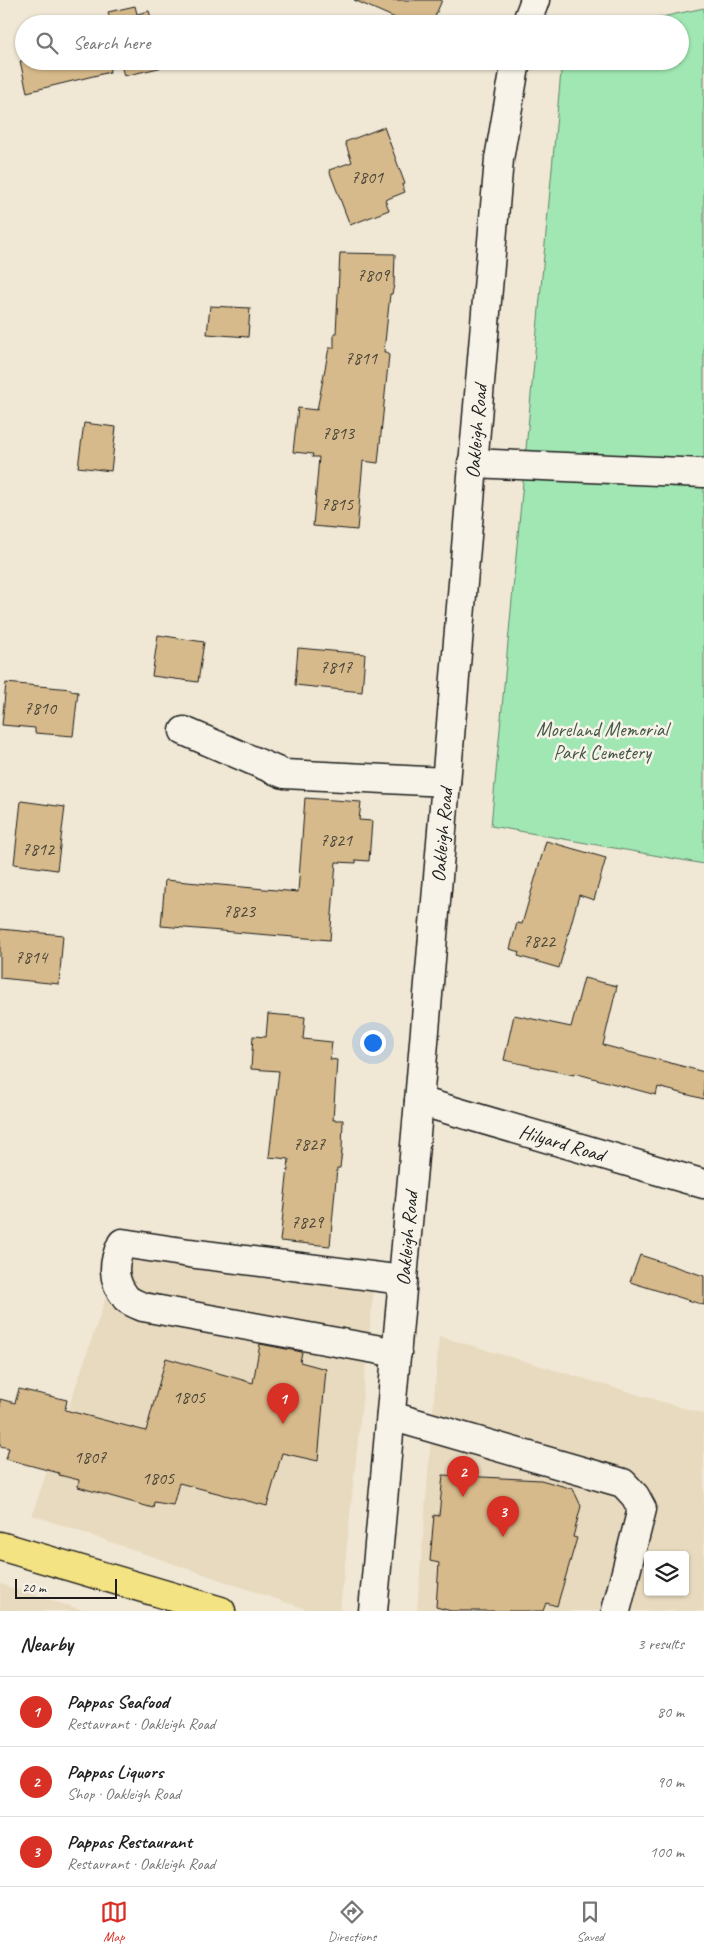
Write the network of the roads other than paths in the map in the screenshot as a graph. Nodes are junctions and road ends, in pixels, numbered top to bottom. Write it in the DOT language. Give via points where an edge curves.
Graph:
graph roads {
  1 [pos="535,0"];
  2 [pos="529,15"];
  3 [pos="514,70"];
  4 [pos="472,463"];
  5 [pos="704,473"];
  6 [pos="184,731"];
  7 [pos="446,782"];
  8 [pos="419,1101"];
  9 [pos="704,1184"];
  10 [pos="403,1280"];
  11 [pos="396,1354"];
  12 [pos="391,1416"];
  13 [pos="0,1546"];
  14 [pos="221,1611"];
  15 [pos="374,1611"];
  16 [pos="616,1611"];
  1 -- 2 [label="street"];
  3 -- 4 [label="street, Oakleigh Road" via="499,159"];
  4 -- 5 [label="street"];
  4 -- 7 [label="street, Oakleigh Road"];
  6 -- 7 [label="street" via="284,774"];
  7 -- 8 [label="street, Oakleigh Road"];
  8 -- 9 [label="street, Hilyard Road"];
  8 -- 10 [label="street, Oakleigh Road"];
  10 -- 11 [label="street, Oakleigh Road"];
  10 -- 11 [label="street" via="122,1243 114,1260 116,1281 127,1299 143,1307"];
  11 -- 12 [label="street, Oakleigh Road"];
  12 -- 15 [label="street, Oakleigh Road"];
  12 -- 16 [label="street" via="623,1483 642,1509"];
  13 -- 14 [label="main road"];
}
